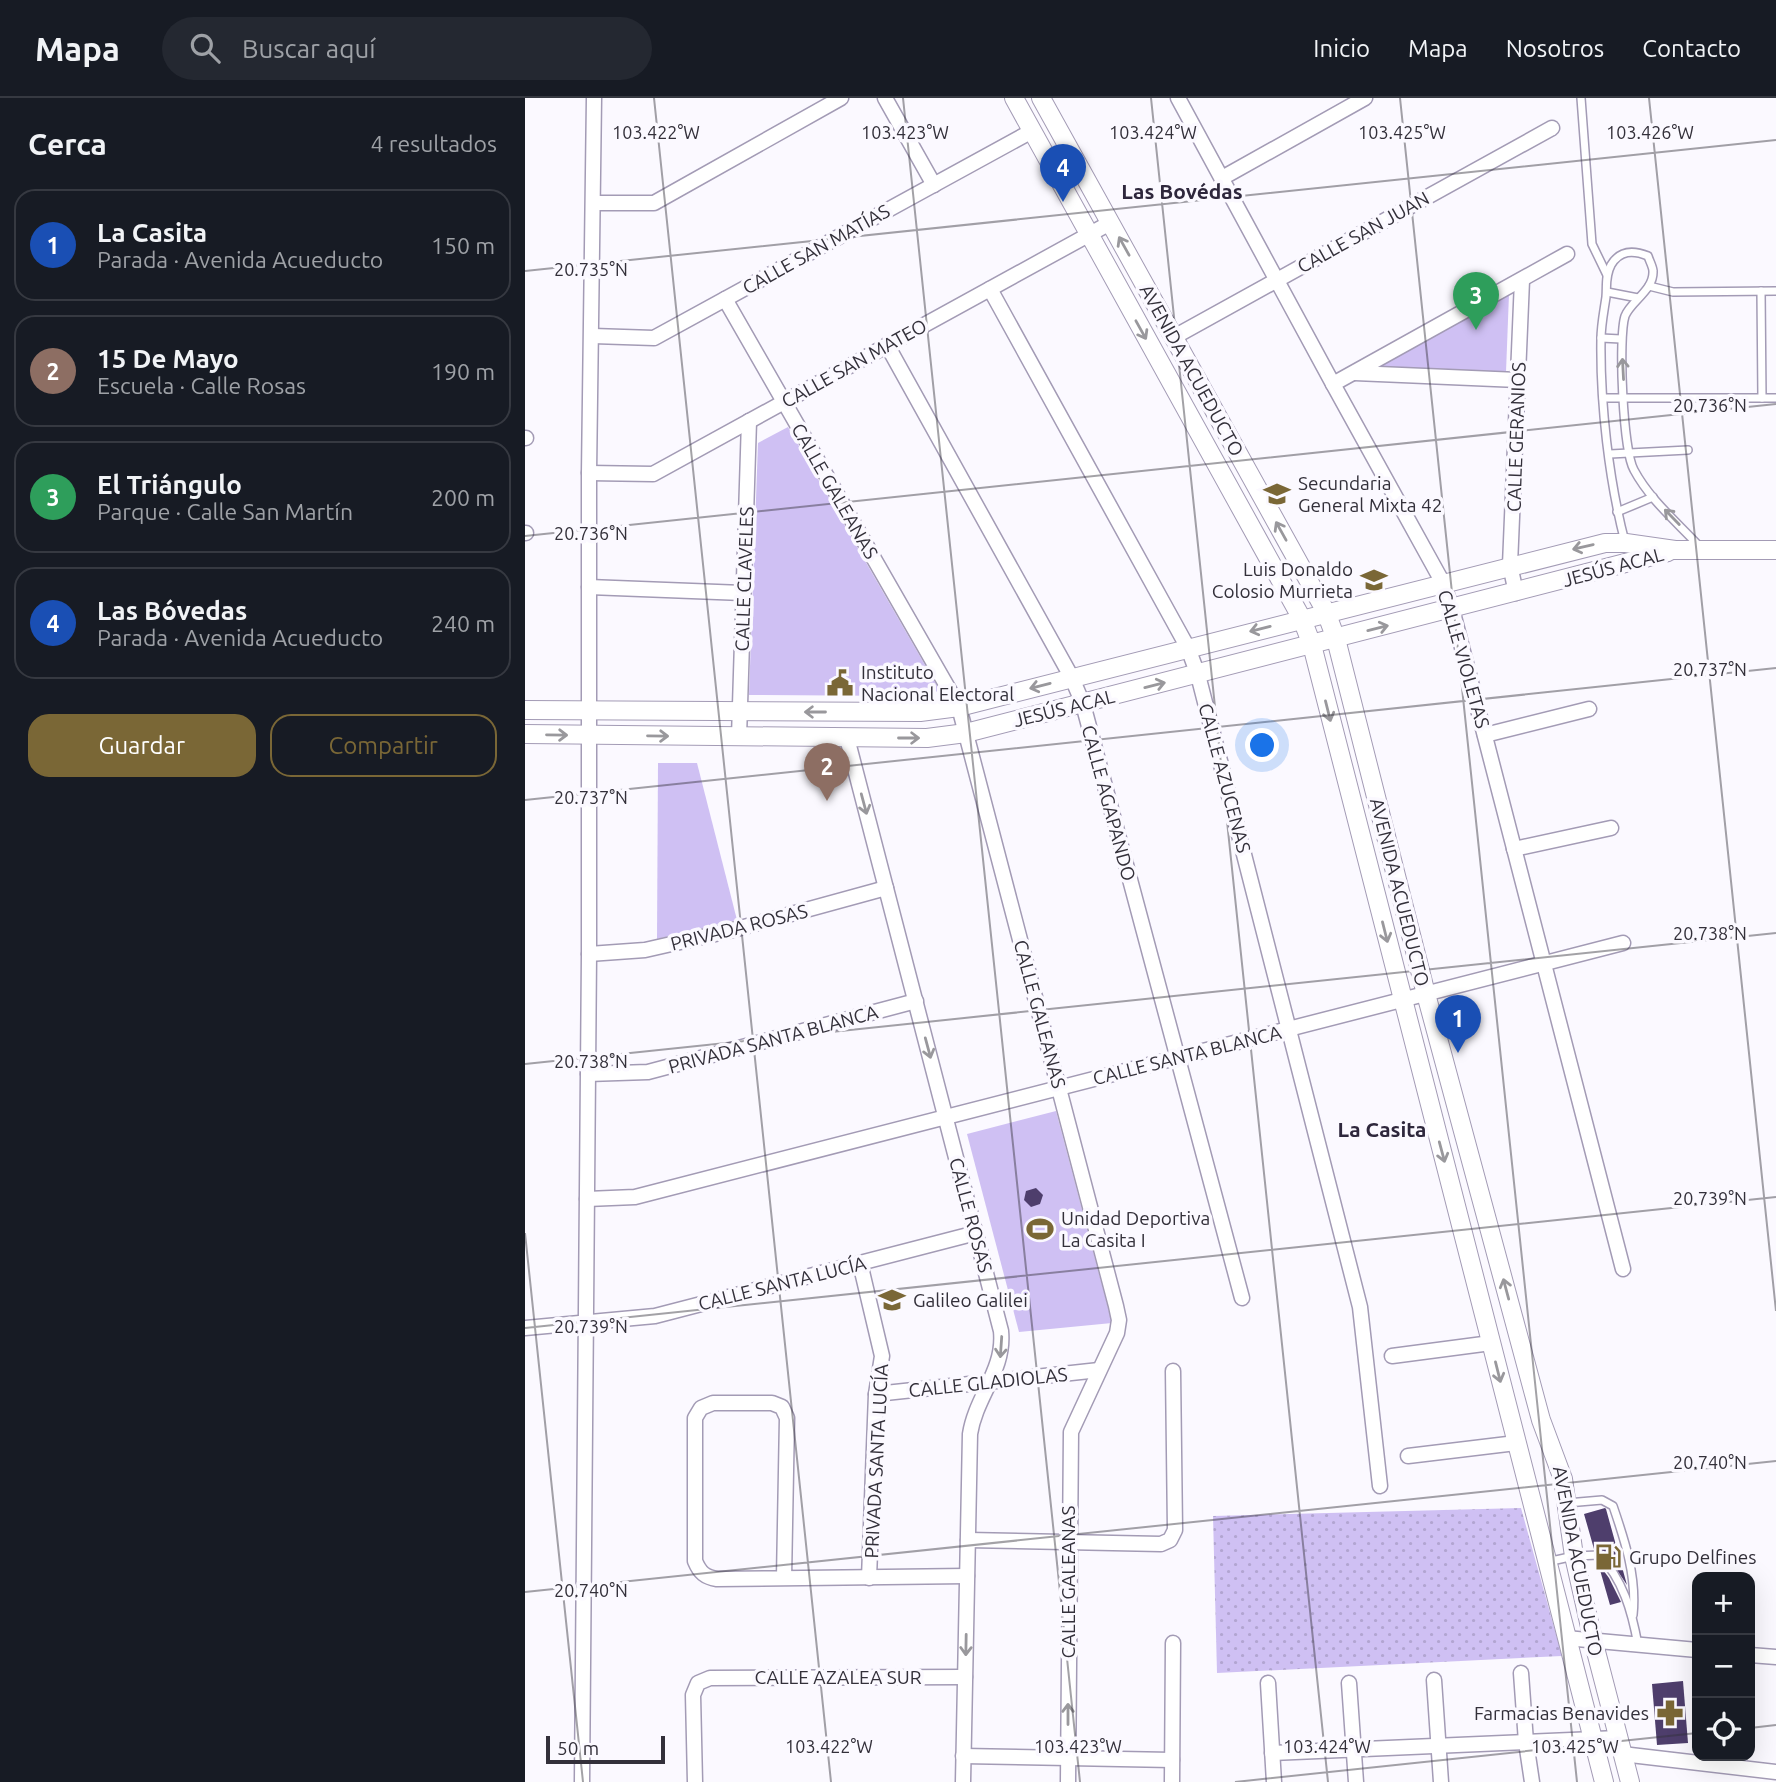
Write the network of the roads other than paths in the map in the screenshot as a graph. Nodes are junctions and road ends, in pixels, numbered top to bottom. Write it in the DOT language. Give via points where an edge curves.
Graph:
graph roads {
  1 [pos="594,98"];
  2 [pos="841,98"];
  3 [pos="885,98"];
  4 [pos="1014,98"];
  5 [pos="1041,98"];
  6 [pos="1178,98"];
  7 [pos="1366,98"];
  8 [pos="1581,98"];
  9 [pos="1552,128"];
  10 [pos="1032,131"];
  11 [pos="1222,178"];
  12 [pos="934,185"];
  13 [pos="594,203"];
  14 [pos="1110,223"];
  15 [pos="1089,235"];
  16 [pos="1567,254"];
  17 [pos="1607,275"];
  18 [pos="1276,280"];
  19 [pos="1523,280"];
  20 [pos="1649,286"];
  21 [pos="990,289"];
  22 [pos="1761,291"];
  23 [pos="1776,291"];
  24 [pos="1607,292"];
  25 [pos="1638,298"];
  26 [pos="725,299"];
  27 [pos="593,336"];
  28 [pos="1174,337"];
  29 [pos="1601,338"];
  30 [pos="1621,339"];
  31 [pos="887,345"];
  32 [pos="1353,373"];
  33 [pos="1518,380"];
  34 [pos="1333,384"];
  35 [pos="1603,398"];
  36 [pos="1625,398"];
  37 [pos="1762,398"];
  38 [pos="1776,398"];
  39 [pos="784,402"];
  40 [pos="749,421"];
  41 [pos="1688,450"];
  42 [pos="1630,452"];
  43 [pos="1610,454"];
  44 [pos="589,473"];
  45 [pos="1653,497"];
  46 [pos="1617,512"];
  47 [pos="1626,542"];
  48 [pos="1675,550"];
  49 [pos="1703,550"];
  50 [pos="1776,550"];
  51 [pos="1510,565"];
  52 [pos="1443,583"];
  53 [pos="589,587"];
  54 [pos="743,593"];
  55 [pos="1516,593"];
  56 [pos="1452,609"];
  57 [pos="1326,612"];
  58 [pos="1302,618"];
  59 [pos="1335,639"];
  60 [pos="1312,645"];
  61 [pos="1188,648"];
  62 [pos="1198,675"];
  63 [pos="1072,678"];
  64 [pos="1083,704"];
  65 [pos="959,707"];
  66 [pos="1589,709"];
  67 [pos="525,710"];
  68 [pos="589,710"];
  69 [pos="739,711"];
  70 [pos="966,733"];
  71 [pos="525,734"];
  72 [pos="589,735"];
  73 [pos="1485,735"];
  74 [pos="739,737"];
  75 [pos="847,738"];
  76 [pos="1611,828"];
  77 [pos="1514,849"];
  78 [pos="886,888"];
  79 [pos="1623,943"];
  80 [pos="589,954"];
  81 [pos="1544,963"];
  82 [pos="1426,994"];
  83 [pos="1402,1000"];
  84 [pos="916,1001"];
  85 [pos="1289,1029"];
  86 [pos="1178,1057"];
  87 [pos="588,1074"];
  88 [pos="1059,1088"];
  89 [pos="946,1117"];
  90 [pos="587,1199"];
  91 [pos="976,1233"];
  92 [pos="860,1263"];
  93 [pos="1623,1269"];
  94 [pos="1242,1298"];
  95 [pos="586,1324"];
  96 [pos="525,1328"];
  97 [pos="1490,1343"];
  98 [pos="1392,1356"];
  99 [pos="1099,1370"];
  100 [pos="1173,1371"];
  101 [pos="991,1381"];
  102 [pos="876,1394"];
  103 [pos="1516,1443"];
  104 [pos="1409,1456"];
  105 [pos="1380,1486"];
  106 [pos="1567,1503"];
  107 [pos="968,1540"];
  108 [pos="1068,1543"];
  109 [pos="1574,1556"];
  110 [pos="1547,1562"];
  111 [pos="967,1576"];
  112 [pos="784,1578"];
  113 [pos="870,1578"];
  114 [pos="1633,1615"];
  115 [pos="1566,1638"];
  116 [pos="1593,1640"];
  117 [pos="1173,1643"];
  118 [pos="1638,1645"];
  119 [pos="1692,1650"];
  120 [pos="1755,1655"];
  121 [pos="1776,1657"];
  122 [pos="1521,1673"];
  123 [pos="965,1677"];
  124 [pos="1434,1679"];
  125 [pos="1268,1683"];
  126 [pos="1349,1683"];
  127 [pos="1592,1740"];
  128 [pos="1526,1742"];
  129 [pos="1439,1746"];
  130 [pos="1620,1746"];
  131 [pos="1354,1749"];
  132 [pos="1272,1752"];
  133 [pos="963,1756"];
  134 [pos="1068,1757"];
  135 [pos="1172,1760"];
  136 [pos="1776,1772"];
  137 [pos="1748,1776"];
  138 [pos="582,1782"];
  139 [pos="695,1782"];
  140 [pos="963,1782"];
  141 [pos="1068,1782"];
  142 [pos="1172,1782"];
  143 [pos="1274,1782"];
  144 [pos="1356,1782"];
  145 [pos="1441,1782"];
  146 [pos="1532,1782"];
  147 [pos="1604,1782"];
  148 [pos="1629,1782"];
  1 -- 13 [label="street"];
  2 -- 13 [label="street" via="654,203"];
  3 -- 12 [label="street"];
  4 -- 10 [label="street, AVENIDA ACUEDUCTO"];
  5 -- 14 [label="street, AVENIDA ACUEDUCTO"];
  6 -- 11 [label="street, CALLE VIOLETAS"];
  7 -- 11 [label="street"];
  8 -- 17 [label="lane" via="1592,244"];
  9 -- 18 [label="street, CALLE SAN JUAN"];
  10 -- 12 [label="street, CALLE SAN MATÍAS"];
  10 -- 15 [label="street, AVENIDA ACUEDUCTO"];
  11 -- 18 [label="street, CALLE VIOLETAS"];
  12 -- 26 [label="street, CALLE SAN MATÍAS"];
  13 -- 27 [label="street"];
  14 -- 15 [label="street, CALLE SAN MATEO"];
  28 -- 14 [label="street, AVENIDA ACUEDUCTO, one-way"];
  15 -- 21 [label="street, CALLE SAN MATEO"];
  15 -- 58 [label="street, AVENIDA ACUEDUCTO, one-way"];
  16 -- 19 [label="street"];
  17 -- 20 [label="lane" via="1613,263 1635,251 1648,256 1653,271"];
  17 -- 24 [label="lane"];
  18 -- 28 [label="street, CALLE SAN JUAN"];
  18 -- 34 [label="street, CALLE VIOLETAS"];
  19 -- 32 [label="street"];
  19 -- 33 [label="street, CALLE GERANIOS"];
  20 -- 22 [label="lane" via="1673,292"];
  20 -- 25 [label="lane"];
  21 -- 31 [label="street, CALLE SAN MATEO"];
  21 -- 61 [label="street, CALLE AZUCENAS"];
  22 -- 23 [label="lane"];
  22 -- 37 [label="lane"];
  24 -- 25 [label="lane"];
  24 -- 29 [label="lane"];
  25 -- 30 [label="lane" via="1626,315"];
  26 -- 27 [label="street, CALLE SAN MATÍAS" via="654,338"];
  26 -- 39 [label="street, CALLE GALEANAS"];
  27 -- 44 [label="street"];
  57 -- 28 [label="street, AVENIDA ACUEDUCTO, one-way"];
  29 -- 30 [label="lane"];
  29 -- 35 [label="lane"];
  36 -- 30 [label="lane, one-way"];
  31 -- 39 [label="street, CALLE SAN MATEO"];
  31 -- 63 [label="street, CALLE AGAPANDO"];
  32 -- 33 [label="street"];
  32 -- 34 [label="street"];
  33 -- 51 [label="street, CALLE GERANIOS"];
  34 -- 52 [label="street, CALLE VIOLETAS"];
  35 -- 36 [label="lane"];
  35 -- 43 [label="lane"];
  36 -- 37 [label="lane"];
  36 -- 42 [label="lane"];
  37 -- 38 [label="lane"];
  39 -- 40 [label="street, CALLE SAN MATEO"];
  39 -- 65 [label="street, CALLE GALEANAS"];
  40 -- 44 [label="street, CALLE SAN MATEO" via="653,474"];
  40 -- 54 [label="street, CALLE CLAVELES"];
  41 -- 42 [label="lane"];
  42 -- 43 [label="lane"];
  42 -- 45 [label="lane" via="1632,468"];
  43 -- 46 [label="lane"];
  44 -- 53 [label="street"];
  45 -- 46 [label="lane"];
  49 -- 45 [label="lane, one-way"];
  46 -- 47 [label="lane"];
  47 -- 48 [label="street, JESÚS ACAL"];
  47 -- 51 [label="street, JESÚS ACAL, one-way" via="1587,546"];
  48 -- 49 [label="street"];
  48 -- 55 [label="street, JESÚS ACAL"];
  49 -- 50 [label="street"];
  51 -- 52 [label="street, JESÚS ACAL"];
  51 -- 55 [label="street, CALLE GERANIOS"];
  52 -- 56 [label="street, CALLE VIOLETAS"];
  52 -- 57 [label="street, JESÚS ACAL"];
  53 -- 54 [label="street"];
  53 -- 68 [label="street"];
  54 -- 69 [label="street, CALLE CLAVELES"];
  55 -- 56 [label="street, JESÚS ACAL"];
  59 -- 56 [label="street, JESÚS ACAL, one-way"];
  56 -- 73 [label="street, CALLE VIOLETAS"];
  57 -- 58 [label="street, JESÚS ACAL"];
  57 -- 59 [label="street, AVENIDA ACUEDUCTO"];
  58 -- 60 [label="street, AVENIDA ACUEDUCTO"];
  58 -- 61 [label="street, JESÚS ACAL, one-way"];
  59 -- 60 [label="street, JESÚS ACAL"];
  59 -- 82 [label="street, AVENIDA ACUEDUCTO"];
  60 -- 62 [label="street, JESÚS ACAL"];
  60 -- 83 [label="street, AVENIDA ACUEDUCTO, one-way"];
  61 -- 62 [label="street, CALLE AZUCENAS"];
  61 -- 63 [label="street, JESÚS ACAL"];
  64 -- 62 [label="street, JESÚS ACAL, one-way"];
  62 -- 85 [label="street, CALLE AZUCENAS"];
  63 -- 64 [label="street, CALLE AGAPANDO"];
  63 -- 65 [label="street, JESÚS ACAL, one-way"];
  64 -- 70 [label="street, JESÚS ACAL"];
  64 -- 86 [label="street, CALLE AGAPANDO"];
  65 -- 69 [label="street, JESÚS ACAL, one-way" via="921,712"];
  65 -- 70 [label="street, CALLE GALEANAS"];
  66 -- 73 [label="street"];
  67 -- 68 [label="street, JESÚS ACAL"];
  68 -- 69 [label="street, JESÚS ACAL"];
  68 -- 72 [label="street"];
  69 -- 74 [label="street, CALLE CLAVELES"];
  75 -- 70 [label="street, JESÚS ACAL, one-way"];
  70 -- 88 [label="street, CALLE GALEANAS"];
  71 -- 72 [label="street, JESÚS ACAL, one-way"];
  72 -- 74 [label="street, JESÚS ACAL, one-way"];
  72 -- 80 [label="street"];
  73 -- 77 [label="street, CALLE VIOLETAS"];
  74 -- 75 [label="street, JESÚS ACAL"];
  75 -- 78 [label="street, CALLE ROSAS, one-way"];
  76 -- 77 [label="street"];
  77 -- 81 [label="street, CALLE VIOLETAS"];
  78 -- 80 [label="street, PRIVADA ROSAS" via="683,942"];
  78 -- 84 [label="street, CALLE ROSAS"];
  79 -- 81 [label="street, CALLE SANTA BLANCA"];
  80 -- 87 [label="street"];
  81 -- 82 [label="street, CALLE SANTA BLANCA"];
  81 -- 93 [label="street, CALLE VIOLETAS"];
  82 -- 83 [label="street, CALLE SANTA BLANCA"];
  106 -- 82 [label="street, AVENIDA ACUEDUCTO, one-way"];
  83 -- 85 [label="street, CALLE SANTA BLANCA"];
  83 -- 97 [label="street, AVENIDA ACUEDUCTO, one-way"];
  84 -- 87 [label="street, PRIVADA SANTA BLANCA" via="647,1072"];
  84 -- 89 [label="street, CALLE ROSAS, one-way"];
  85 -- 86 [label="street, CALLE SANTA BLANCA"];
  85 -- 105 [label="street, CALLE AZUCENAS" via="1360,1307"];
  86 -- 88 [label="street, CALLE SANTA BLANCA"];
  86 -- 94 [label="street, CALLE AGAPANDO"];
  87 -- 90 [label="street"];
  88 -- 89 [label="street, CALLE SANTA BLANCA"];
  88 -- 99 [label="street, CALLE GALEANAS" via="1119,1320"];
  89 -- 90 [label="street, CALLE SANTA BLANCA" via="635,1197"];
  89 -- 91 [label="street, CALLE ROSAS"];
  90 -- 95 [label="street"];
  91 -- 92 [label="street, CALLE SANTA LUCÍA"];
  91 -- 101 [label="street, CALLE ROSAS, one-way" via="1002,1341"];
  92 -- 95 [label="street, CALLE SANTA LUCÍA" via="655,1316"];
  92 -- 102 [label="street, PRIVADA SANTA LUCÍA" via="882,1356"];
  95 -- 96 [label="street, CALLE SANTA LUCÍA"];
  95 -- 138 [label="street"];
  97 -- 98 [label="street"];
  97 -- 103 [label="street, AVENIDA ACUEDUCTO, one-way"];
  99 -- 101 [label="street, CALLE GLADIOLAS"];
  99 -- 108 [label="street, CALLE GALEANAS" via="1071,1432"];
  100 -- 108 [label="street" via="1175,1530 1170,1540 1160,1544"];
  101 -- 102 [label="street, CALLE GLADIOLAS"];
  101 -- 107 [label="street, CALLE ROSAS" via="971,1426"];
  102 -- 113 [label="street, PRIVADA SANTA LUCÍA"];
  103 -- 104 [label="street"];
  103 -- 110 [label="street, AVENIDA ACUEDUCTO"];
  106 -- 109 [label="street, AVENIDA ACUEDUCTO"];
  106 -- 114 [label="lane" via="1602,1500 1613,1506 1629,1556"];
  107 -- 108 [label="street"];
  107 -- 111 [label="street, CALLE ROSAS"];
  134 -- 108 [label="street, CALLE GALEANAS, one-way"];
  109 -- 110 [label="lane"];
  109 -- 114 [label="lane" via="1599,1555 1606,1562"];
  109 -- 116 [label="street, AVENIDA ACUEDUCTO"];
  110 -- 115 [label="street, AVENIDA ACUEDUCTO"];
  111 -- 113 [label="street"];
  111 -- 123 [label="street, CALLE ROSAS, one-way"];
  112 -- 112 [label="street" via="786,1418 782,1407 713,1403 701,1408 695,1418 695,1561 699,1571 707,1577"];
  112 -- 113 [label="street"];
  114 -- 118 [label="lane"];
  115 -- 116 [label="street"];
  115 -- 127 [label="street, AVENIDA ACUEDUCTO"];
  116 -- 118 [label="street"];
  116 -- 130 [label="street, AVENIDA ACUEDUCTO"];
  117 -- 135 [label="street"];
  118 -- 119 [label="street"];
  120 -- 121 [label="street"];
  122 -- 128 [label="street"];
  123 -- 133 [label="street, CALLE ROSAS"];
  123 -- 139 [label="street, CALLE AZALEA SUR" via="710,1678 698,1683 693,1695"];
  124 -- 129 [label="street"];
  125 -- 132 [label="street"];
  126 -- 131 [label="street"];
  127 -- 128 [label="street"];
  127 -- 130 [label="street"];
  127 -- 147 [label="street, AVENIDA ACUEDUCTO"];
  128 -- 129 [label="street"];
  128 -- 146 [label="street"];
  129 -- 131 [label="street"];
  129 -- 145 [label="street"];
  130 -- 137 [label="street"];
  130 -- 148 [label="street, AVENIDA ACUEDUCTO"];
  131 -- 132 [label="street"];
  131 -- 144 [label="street"];
  132 -- 143 [label="street"];
  133 -- 134 [label="street"];
  133 -- 140 [label="street, CALLE ROSAS"];
  134 -- 135 [label="street"];
  134 -- 141 [label="street, CALLE GALEANAS"];
  135 -- 142 [label="street"];
  136 -- 137 [label="street"];
}
